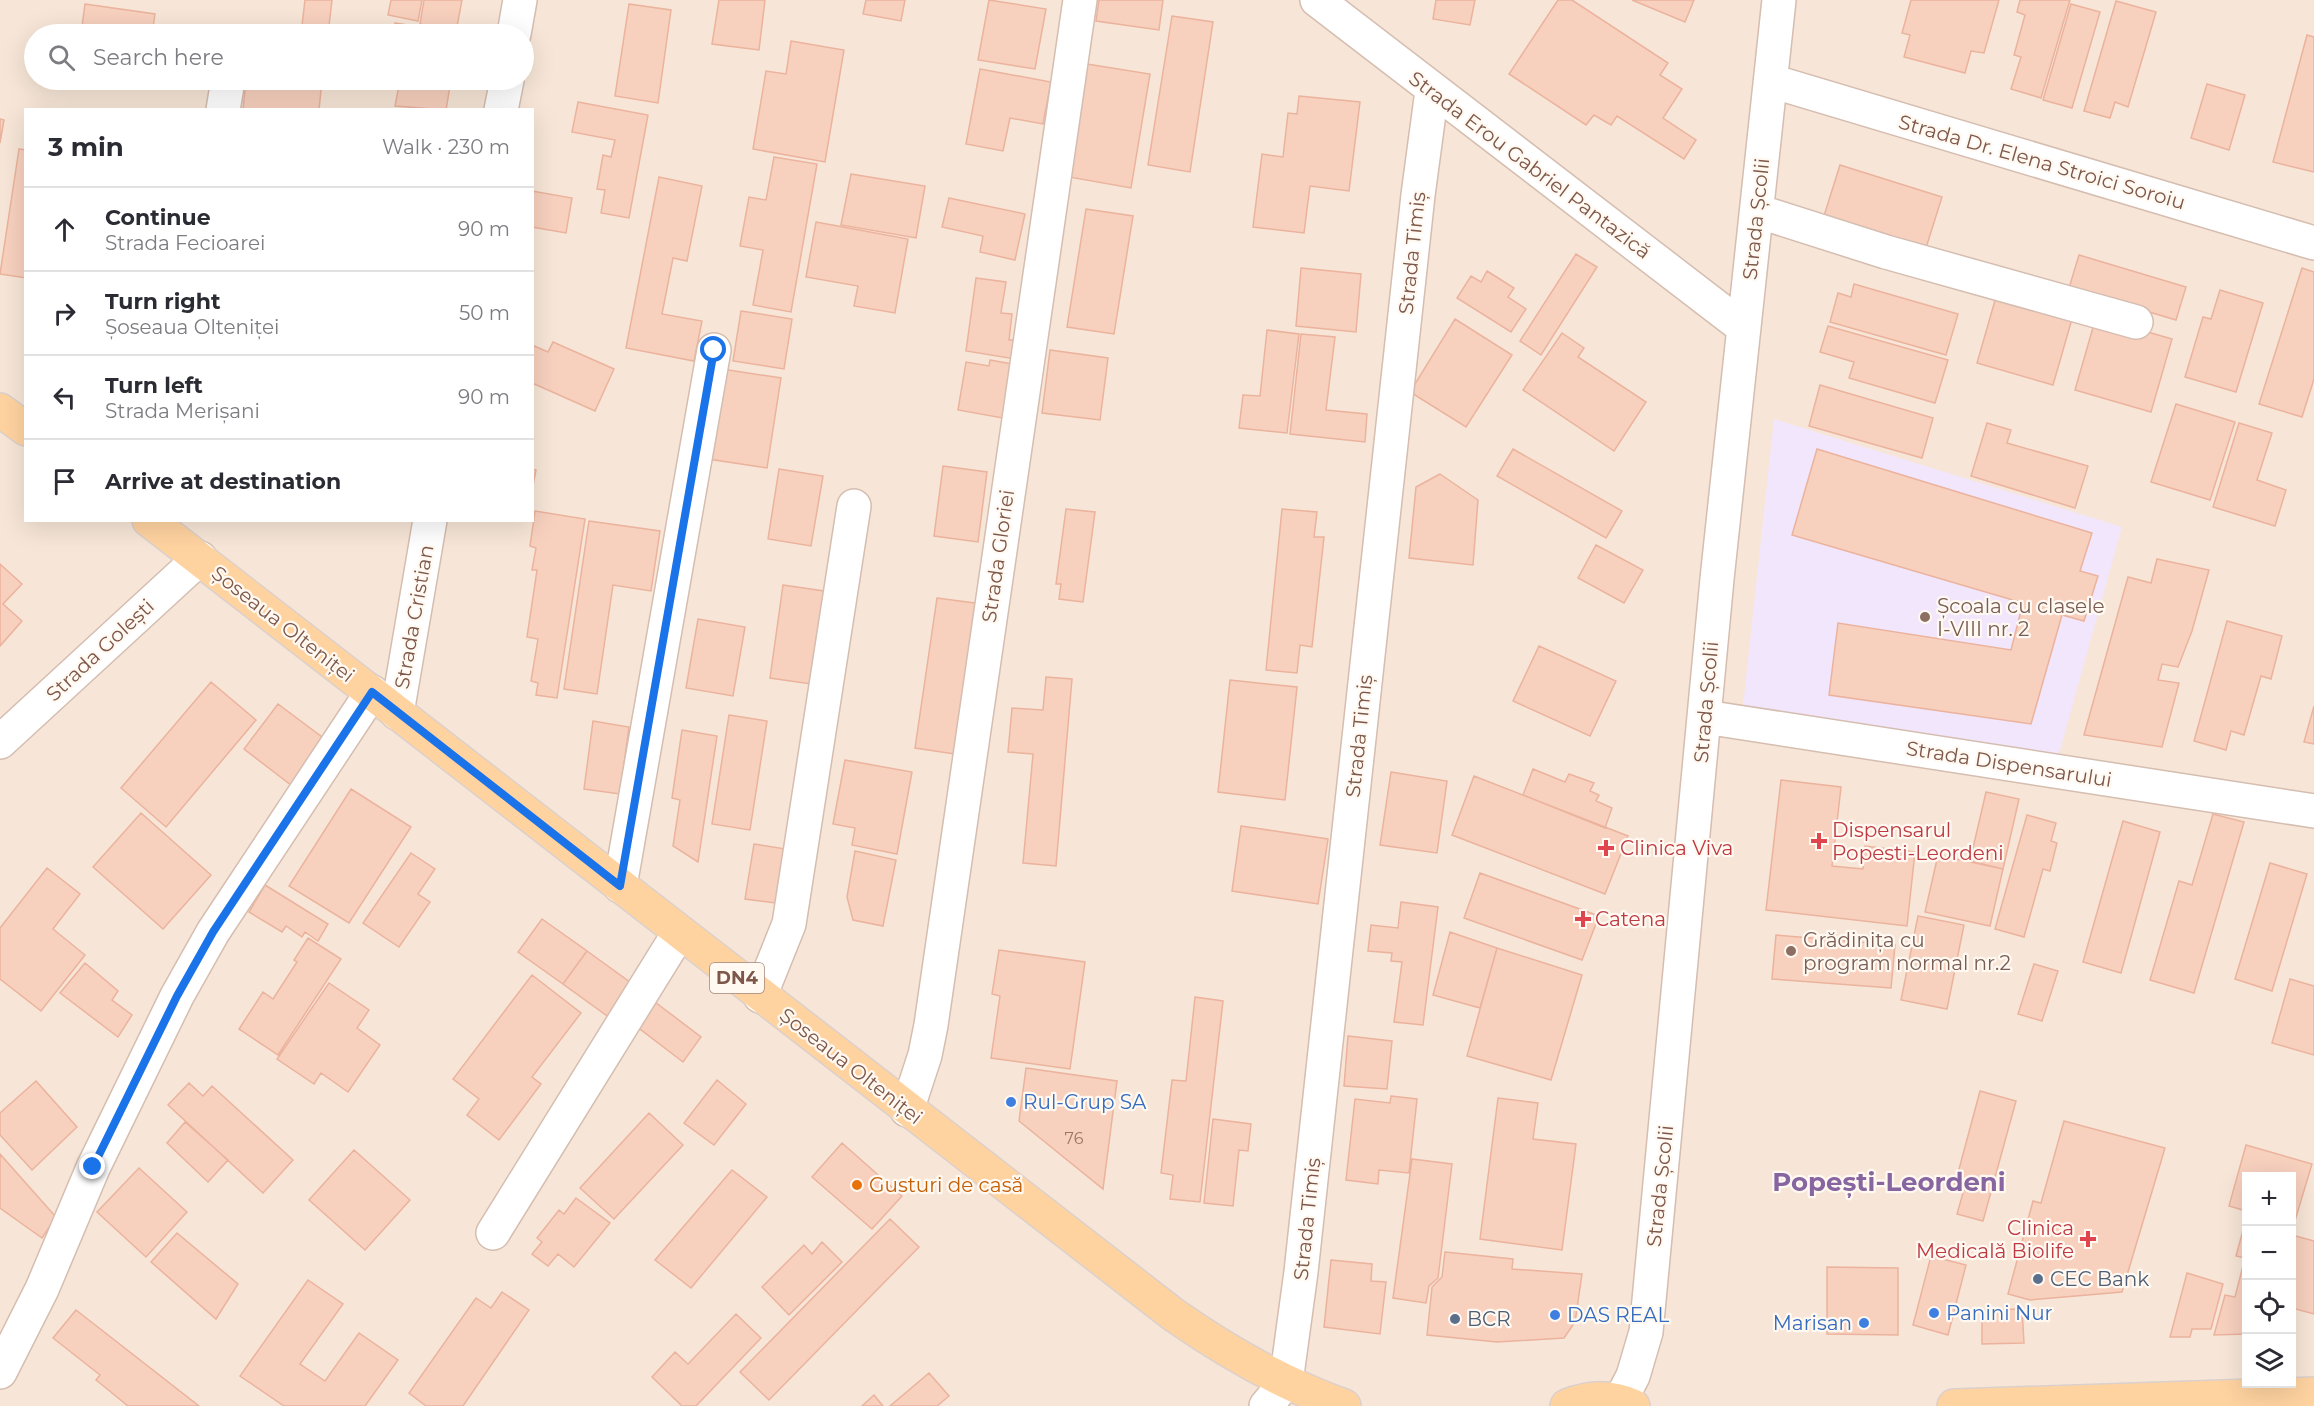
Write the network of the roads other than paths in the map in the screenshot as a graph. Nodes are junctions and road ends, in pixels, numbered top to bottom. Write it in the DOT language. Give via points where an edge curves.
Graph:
graph roads {
  1 [pos="520,0"];
  2 [pos="1080,0"];
  3 [pos="1317,0"];
  4 [pos="1779,0"];
  5 [pos="516,24"];
  6 [pos="1771,81"];
  7 [pos="226,90"];
  8 [pos="505,90"];
  9 [pos="1432,91"];
  10 [pos="223,108"];
  11 [pos="501,108"];
  12 [pos="1757,211"];
  13 [pos="2314,243"];
  14 [pos="2136,322"];
  15 [pos="1744,328"];
  16 [pos="714,350"];
  17 [pos="0,410"];
  18 [pos="24,428"];
  19 [pos="854,506"];
  20 [pos="430,522"];
  21 [pos="156,523"];
  22 [pos="200,558"];
  23 [pos="372,692"];
  24 [pos="397,713"];
  25 [pos="1705,717"];
  26 [pos="0,742"];
  27 [pos="2314,811"];
  28 [pos="620,886"];
  29 [pos="679,933"];
  30 [pos="760,996"];
  31 [pos="907,1110"];
  32 [pos="493,1233"];
  33 [pos="0,1372"];
  34 [pos="1276,1394"];
  35 [pos="2314,1394"];
  36 [pos="1627,1403"];
  37 [pos="1344,1406"];
  38 [pos="1567,1406"];
  39 [pos="1954,1406"];
  1 -- 5 [label="street"];
  2 -- 31 [label="street, Strada Gloriei" via="931,1025"];
  3 -- 9 [label="street, Strada Erou Gabriel Pantazică"];
  4 -- 6 [label="street, Strada Școlii"];
  6 -- 12 [label="street, Strada Școlii"];
  6 -- 13 [label="street, Strada Dr. Elena Stroici Soroiu"];
  7 -- 10 [label="street"];
  8 -- 11 [label="street"];
  9 -- 15 [label="street, Strada Erou Gabriel Pantazică"];
  9 -- 34 [label="street, Strada Timiș" via="1301,1272"];
  12 -- 14 [label="street" via="1886,252"];
  12 -- 15 [label="street, Strada Școlii"];
  15 -- 25 [label="street, Strada Școlii"];
  16 -- 28 [label="street"];
  17 -- 18 [label="main road"];
  19 -- 30 [label="street" via="789,924"];
  20 -- 24 [label="street, Strada Cristian"];
  21 -- 22 [label="main road, Șoseaua Olteniței / DN4"];
  22 -- 23 [label="main road, Șoseaua Olteniței / DN4"];
  22 -- 26 [label="street, Strada Golești"];
  23 -- 24 [label="main road, Șoseaua Olteniței / DN4"];
  23 -- 33 [label="street" via="213,932 177,996 93,1167 42,1288"];
  24 -- 28 [label="main road, Șoseaua Olteniței / DN4"];
  25 -- 27 [label="street, Strada Dispensarului"];
  25 -- 36 [label="street, Strada Școlii" via="1646,1332"];
  28 -- 29 [label="main road, Șoseaua Olteniței / DN4"];
  29 -- 30 [label="main road, Șoseaua Olteniței / DN4"];
  29 -- 32 [label="street"];
  30 -- 31 [label="main road, Șoseaua Olteniței / DN4"];
  31 -- 34 [label="main road, Șoseaua Olteniței / DN4" via="1216,1344"];
  34 -- 37 [label="main road, Șoseaua Olteniței / DN4"];
  35 -- 39 [label="main road"];
  36 -- 38 [label="main road" via="1587,1399"];
}
